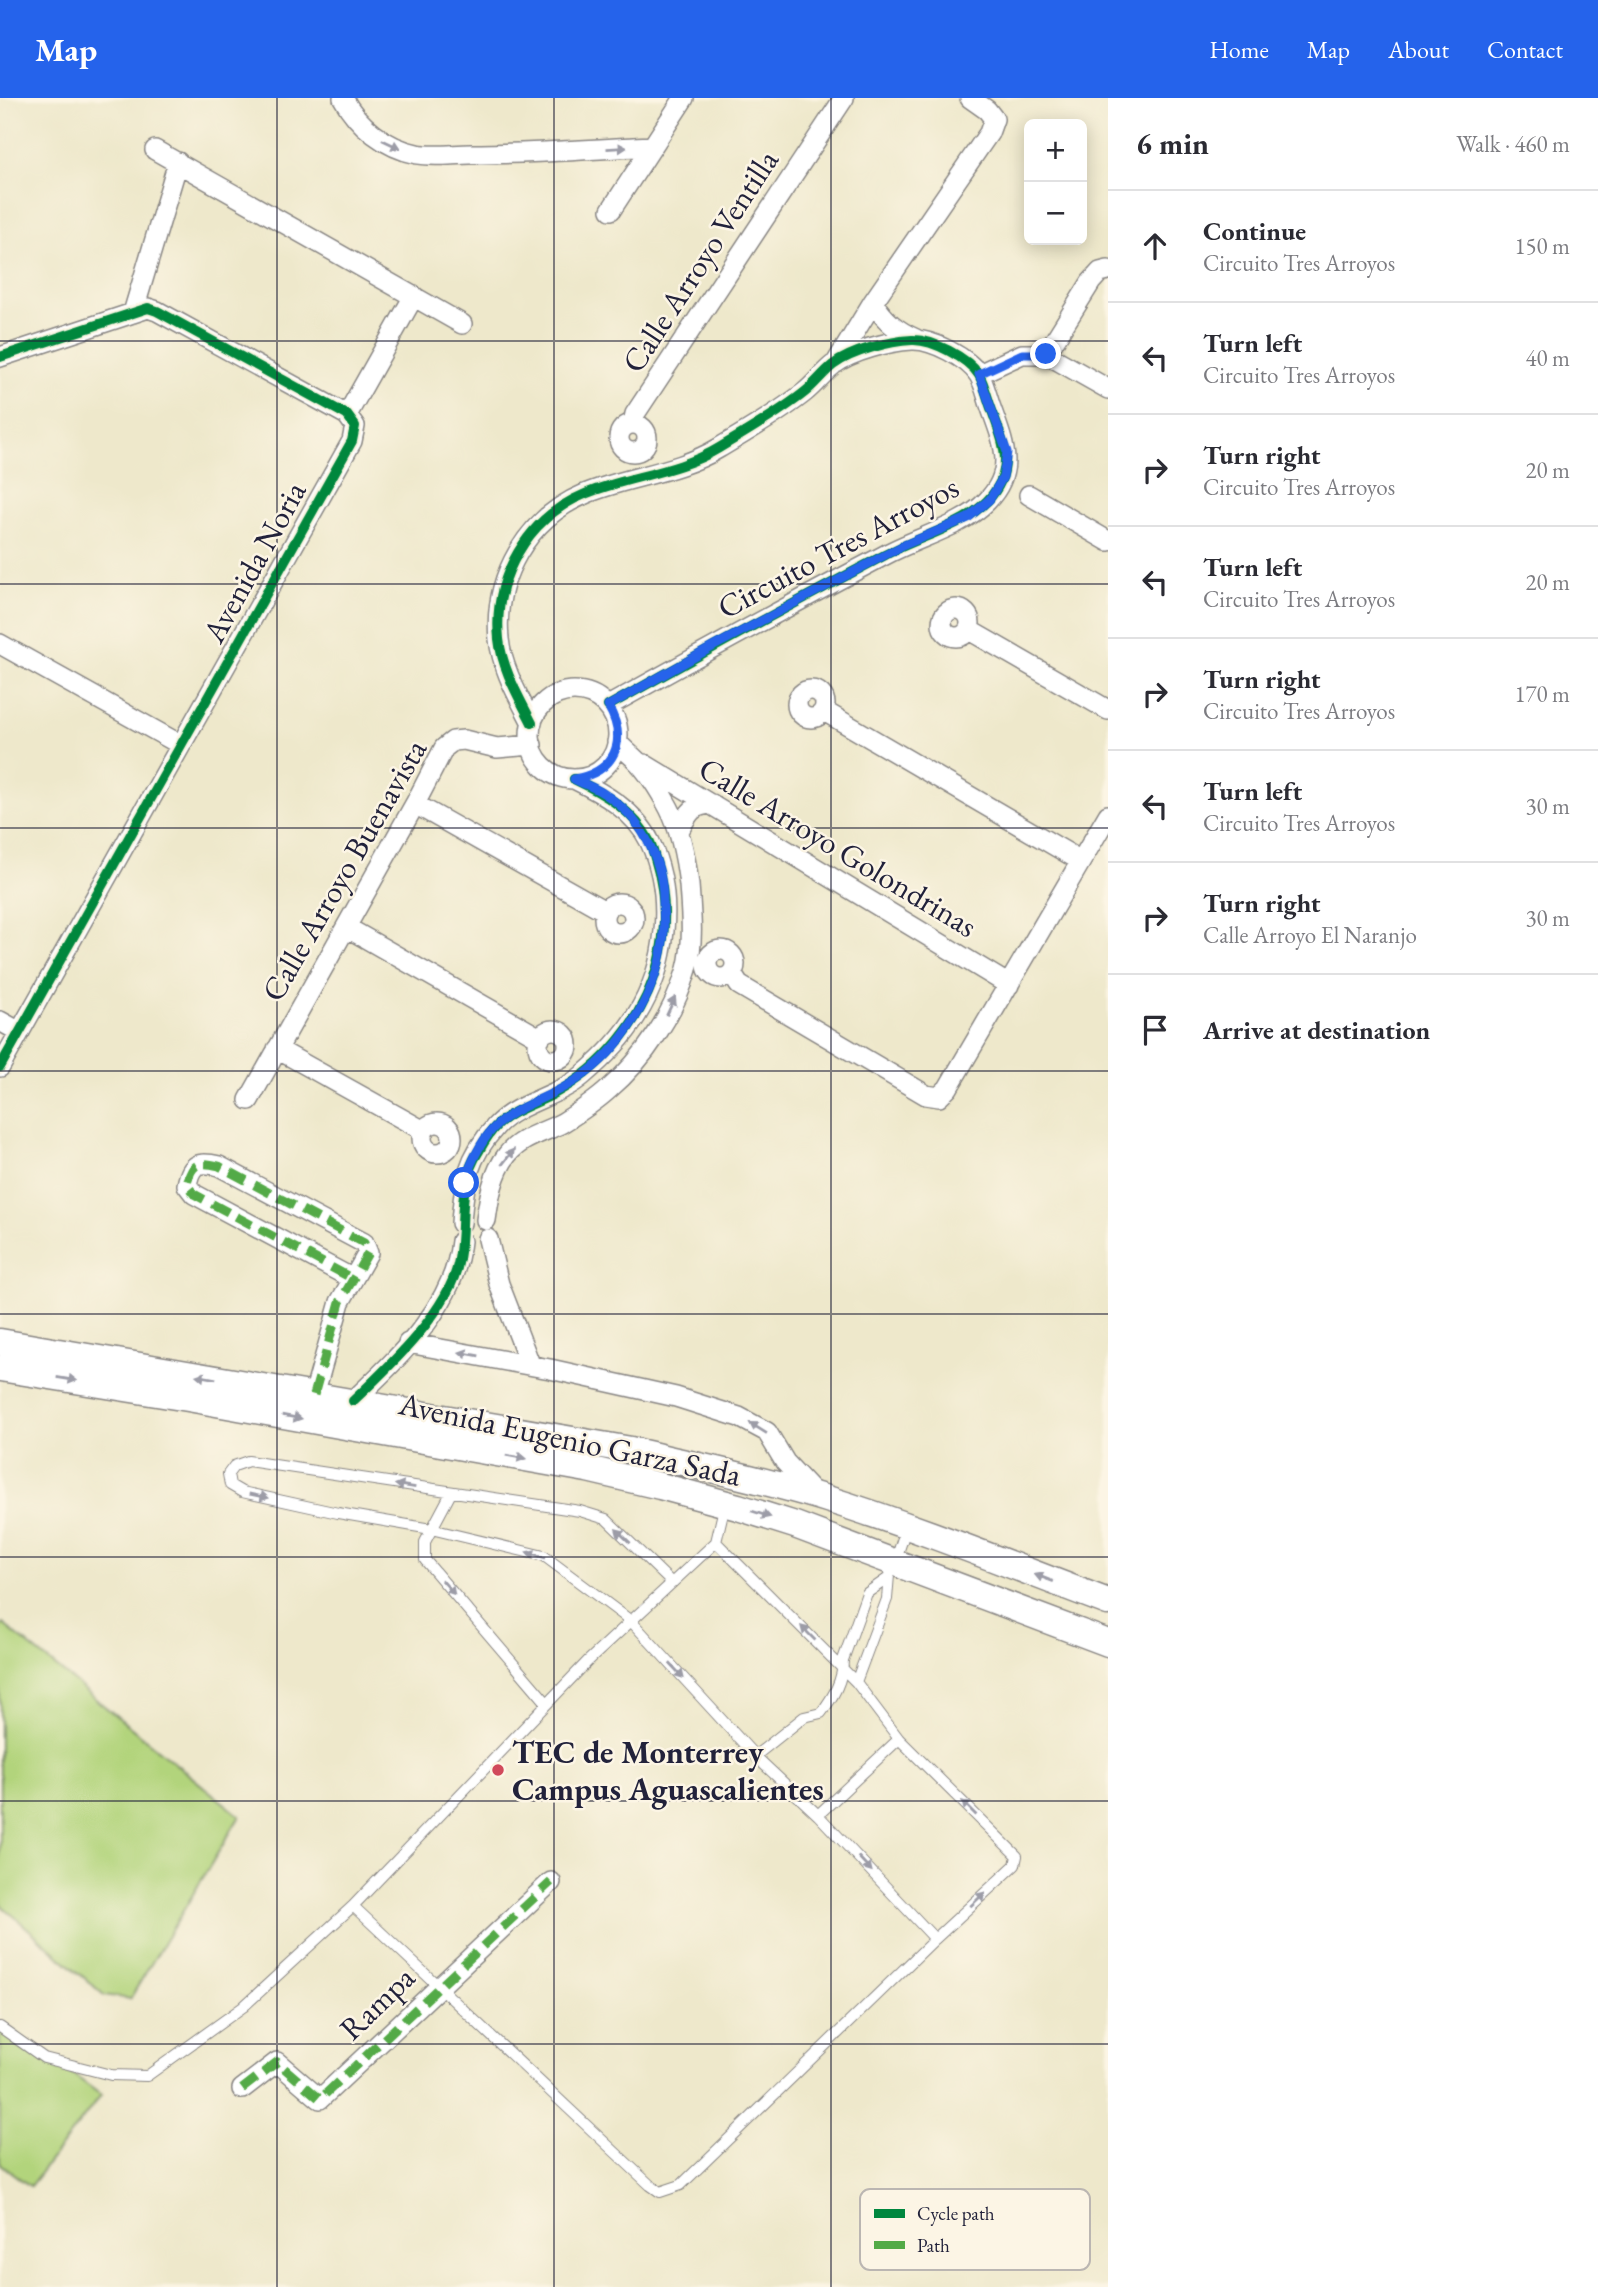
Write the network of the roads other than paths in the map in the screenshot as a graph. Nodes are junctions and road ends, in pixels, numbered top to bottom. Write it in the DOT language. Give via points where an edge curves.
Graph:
graph roads {
  1 [pos="343,98"];
  2 [pos="684,98"];
  3 [pos="844,98"];
  4 [pos="970,98"];
  5 [pos="653,146"];
  6 [pos="155,150"];
  7 [pos="178,162"];
  8 [pos="611,209"];
  9 [pos="1108,270"];
  10 [pos="414,296"];
  11 [pos="873,302"];
  12 [pos="133,313"];
  13 [pos="462,324"];
  14 [pos="916,339"];
  15 [pos="1046,354"];
  16 [pos="0,357"];
  17 [pos="836,363"];
  18 [pos="979,374"];
  19 [pos="1108,389"];
  20 [pos="347,415"];
  21 [pos="634,423"];
  22 [pos="1029,495"];
  23 [pos="1108,541"];
  24 [pos="969,630"];
  25 [pos="0,644"];
  26 [pos="608,706"];
  27 [pos="1108,710"];
  28 [pos="824,711"];
  29 [pos="532,723"];
  30 [pos="617,742"];
  31 [pos="181,745"];
  32 [pos="532,745"];
  33 [pos="637,760"];
  34 [pos="574,779"];
  35 [pos="415,804"];
  36 [pos="712,804"];
  37 [pos="1108,815"];
  38 [pos="679,831"];
  39 [pos="1081,861"];
  40 [pos="605,911"];
  41 [pos="346,927"];
  42 [pos="732,974"];
  43 [pos="1009,985"];
  44 [pos="0,1021"];
  45 [pos="20,1032"];
  46 [pos="540,1038"];
  47 [pos="276,1049"];
  48 [pos="0,1067"];
  49 [pos="248,1100"];
  50 [pos="424,1131"];
  51 [pos="496,1270"];
  52 [pos="456,1271"];
  53 [pos="353,1279"];
  54 [pos="0,1342"];
  55 [pos="408,1343"];
  56 [pos="530,1364"];
  57 [pos="0,1368"];
  58 [pos="314,1395"];
  59 [pos="353,1401"];
  60 [pos="451,1493"];
  61 [pos="818,1496"];
  62 [pos="725,1503"];
  63 [pos="907,1526"];
  64 [pos="431,1529"];
  65 [pos="716,1542"];
  66 [pos="890,1572"];
  67 [pos="672,1583"];
  68 [pos="1108,1602"];
  69 [pos="631,1621"];
  70 [pos="1108,1643"];
  71 [pos="843,1669"];
  72 [pos="856,1682"];
  73 [pos="547,1703"];
  74 [pos="899,1739"];
  75 [pos="755,1756"];
  76 [pos="818,1815"];
  77 [pos="551,1882"];
  78 [pos="353,1906"];
  79 [pos="935,1939"];
  80 [pos="438,1986"];
  81 [pos="0,2028"];
  82 [pos="242,2090"];
  1 -- 5 [label="street, one-way" via="369,131 418,154"];
  2 -- 5 [label="street"];
  3 -- 21 [label="street, Calle Arroyo Ventilla" via="635,414"];
  4 -- 11 [label="street" via="994,119 989,133"];
  5 -- 8 [label="street"];
  6 -- 7 [label="street"];
  7 -- 10 [label="street"];
  7 -- 12 [label="street"];
  9 -- 15 [label="street" via="1091,282"];
  10 -- 13 [label="street"];
  10 -- 20 [label="street"];
  11 -- 14 [label="street, Circuito Tres Arroyos" via="883,318"];
  11 -- 17 [label="street"];
  12 -- 16 [label="street"];
  12 -- 20 [label="street" via="148,308 157,311"];
  14 -- 17 [label="street, Circuito Tres Arroyos" via="882,344"];
  14 -- 18 [label="street, Circuito Tres Arroyos" via="952,351"];
  15 -- 18 [label="street" via="1022,354"];
  15 -- 19 [label="street"];
  17 -- 29 [label="street, Circuito Tres Arroyos" via="805,392 715,451 670,470 584,495 557,509 529,534 501,593 499,639 506,669"];
  18 -- 26 [label="street, Circuito Tres Arroyos" via="1007,452 1003,477 990,499 968,518 902,546"];
  20 -- 31 [label="street, Avenida Noria" via="355,426 352,441"];
  22 -- 23 [label="street"];
  24 -- 27 [label="street"];
  25 -- 31 [label="street"];
  26 -- 29 [label="street" via="590,694 560,694 547,700"];
  26 -- 30 [label="street" via="615,719"];
  28 -- 39 [label="street"];
  29 -- 32 [label="street, Circuito Tres Arroyos"];
  30 -- 33 [label="street"];
  30 -- 34 [label="street" via="602,769"];
  31 -- 45 [label="street, Avenida Noria"];
  32 -- 34 [label="street" via="541,764 553,774"];
  32 -- 35 [label="street, Calle Arroyo Buenavista" via="497,748 453,741 444,748"];
  33 -- 36 [label="street, Calle Arroyo Golondrinas"];
  33 -- 38 [label="street" via="669,807"];
  34 -- 52 [label="street" via="604,793 650,842 663,887 663,941 655,979 636,1016 611,1049 580,1078 498,1124 476,1155 464,1183"];
  35 -- 40 [label="street"];
  35 -- 41 [label="street, Calle Arroyo Buenavista"];
  36 -- 38 [label="street" via="700,804 690,812"];
  36 -- 43 [label="street, Calle Arroyo Golondrinas"];
  37 -- 39 [label="street"];
  51 -- 38 [label="street, one-way" via="487,1229 489,1199 508,1155 525,1139 562,1122 610,1089 645,1051 671,1010 687,969 692,925"];
  39 -- 43 [label="street"];
  41 -- 46 [label="street"];
  41 -- 47 [label="street, Calle Arroyo Buenavista"];
  42 -- 43 [label="street" via="739,985 926,1095 939,1097"];
  44 -- 45 [label="street"];
  45 -- 48 [label="street, Avenida Noria"];
  47 -- 49 [label="street, Calle Arroyo Buenavista"];
  47 -- 50 [label="street"];
  51 -- 52 [label="street" via="474,1260"];
  51 -- 56 [label="street"];
  52 -- 55 [label="street" via="435,1312"];
  53 -- 53 [label="street" via="194,1194 187,1185 189,1173 196,1165 219,1166 363,1243 368,1253"];
  53 -- 58 [label="street" via="340,1303"];
  58 -- 54 [label="main road, Avenida Eugenio Garza Sada, one-way"];
  56 -- 55 [label="street, one-way"];
  55 -- 59 [label="street"];
  61 -- 56 [label="street, one-way" via="796,1476 766,1432 739,1417 676,1397"];
  57 -- 62 [label="main road, Avenida Eugenio Garza Sada, one-way" via="587,1469"];
  58 -- 59 [label="main road, Avenida Eugenio Garza Sada"];
  59 -- 61 [label="main road, Avenida Eugenio Garza Sada" via="631,1450"];
  60 -- 64 [label="lane"];
  60 -- 64 [label="lane, one-way" via="248,1461 228,1474 230,1485 242,1492"];
  67 -- 60 [label="lane, one-way" via="606,1519 580,1511"];
  61 -- 63 [label="main road, Avenida Eugenio Garza Sada"];
  62 -- 65 [label="lane"];
  62 -- 66 [label="main road, Avenida Eugenio Garza Sada, one-way" via="795,1525"];
  63 -- 66 [label="lane"];
  68 -- 63 [label="main road, Avenida Eugenio Garza Sada, one-way"];
  69 -- 64 [label="lane, one-way" via="544,1556"];
  64 -- 73 [label="lane, one-way" via="425,1560"];
  65 -- 67 [label="lane"];
  71 -- 65 [label="lane, one-way"];
  66 -- 70 [label="main road, Avenida Eugenio Garza Sada"];
  66 -- 71 [label="lane" via="867,1593"];
  66 -- 72 [label="lane" via="887,1599"];
  67 -- 69 [label="lane"];
  69 -- 73 [label="lane"];
  69 -- 75 [label="lane, one-way"];
  71 -- 72 [label="lane"];
  71 -- 75 [label="lane" via="835,1695 821,1713 804,1717"];
  72 -- 74 [label="lane"];
  73 -- 78 [label="lane"];
  74 -- 76 [label="lane"];
  79 -- 74 [label="lane, one-way" via="1015,1865 1017,1856"];
  75 -- 76 [label="lane"];
  76 -- 79 [label="lane, one-way"];
  77 -- 80 [label="street, Rampa"];
  78 -- 80 [label="lane"];
  78 -- 81 [label="lane" via="243,2007 147,2076 111,2075 44,2058"];
  79 -- 80 [label="lane" via="681,2185 660,2192"];
  80 -- 82 [label="street, Rampa" via="320,2099 277,2062"];
}
